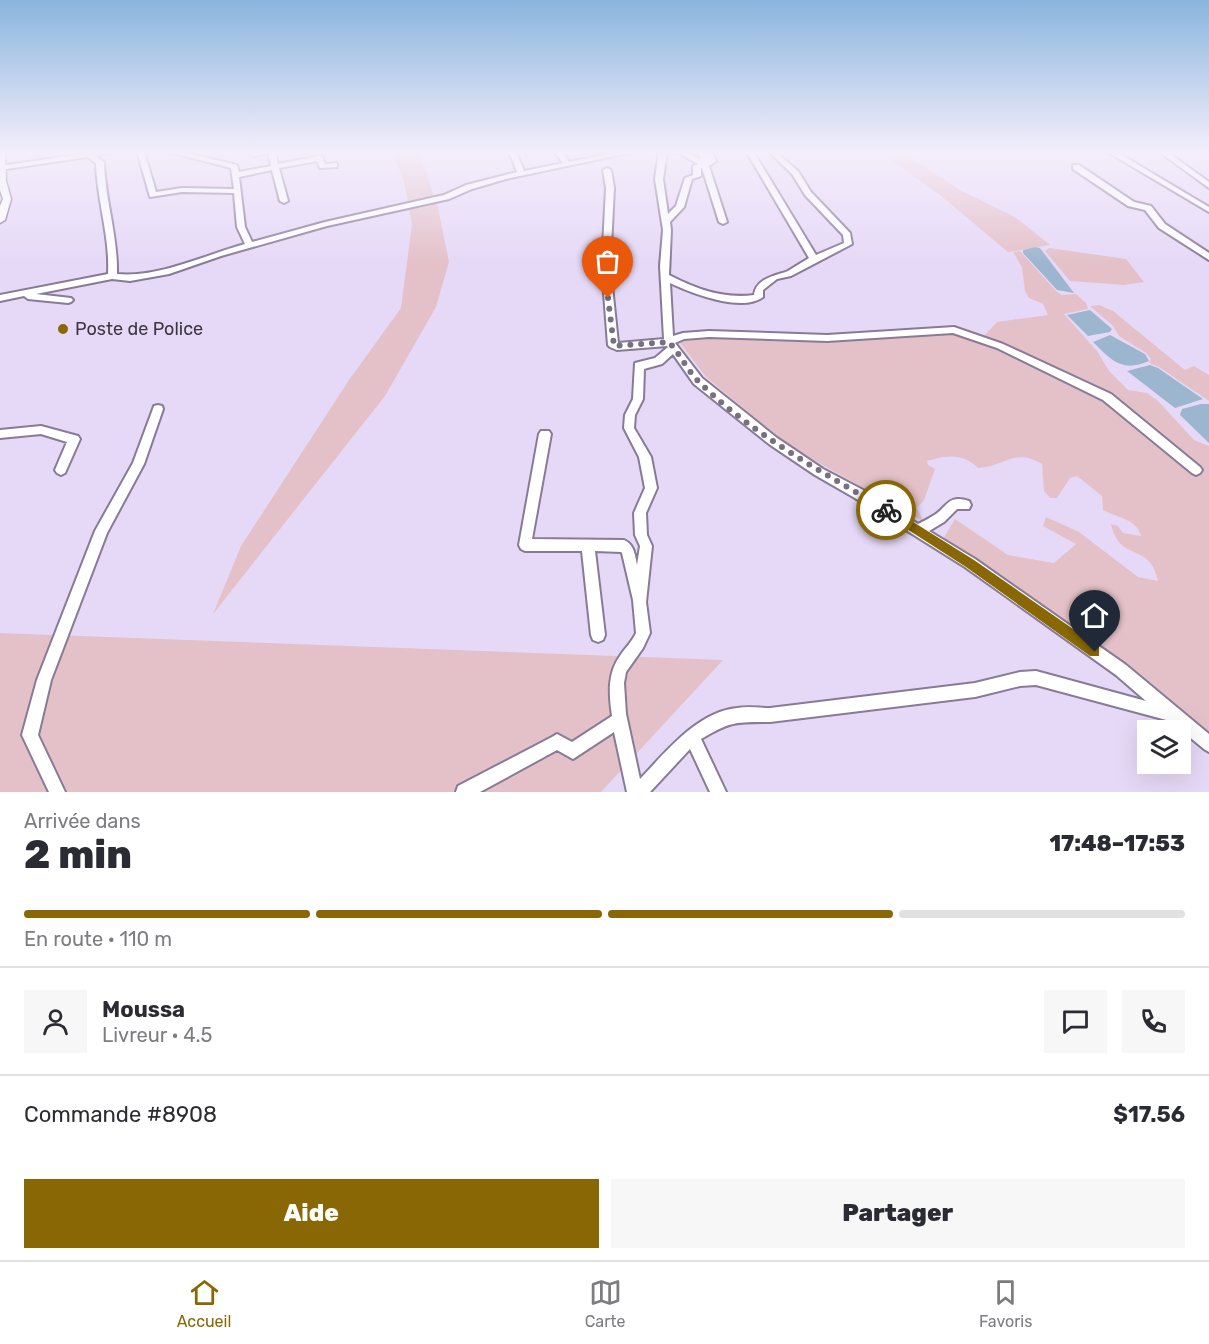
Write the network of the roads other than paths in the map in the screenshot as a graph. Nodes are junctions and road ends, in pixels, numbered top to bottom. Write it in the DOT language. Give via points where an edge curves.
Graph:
graph roads {
  1 [pos="5,188"];
  2 [pos="102,188"];
  3 [pos="151,188"];
  4 [pos="238,188"];
  5 [pos="281,188"];
  6 [pos="467,188"];
  7 [pos="610,188"];
  8 [pos="660,188"];
  9 [pos="686,188"];
  10 [pos="712,188"];
  11 [pos="771,188"];
  12 [pos="806,188"];
  13 [pos="1107,188"];
  14 [pos="1172,188"];
  15 [pos="238,191"];
  16 [pos="284,201"];
  17 [pos="1209,210"];
  18 [pos="0,220"];
  19 [pos="666,221"];
  20 [pos="723,222"];
  21 [pos="250,245"];
  22 [pos="1209,257"];
  23 [pos="814,259"];
  24 [pos="112,276"];
  25 [pos="665,277"];
  26 [pos="13,295"];
  27 [pos="0,298"];
  28 [pos="68,300"];
  29 [pos="671,344"];
  30 [pos="158,409"];
  31 [pos="0,434"];
  32 [pos="545,434"];
  33 [pos="62,470"];
  34 [pos="1196,470"];
  35 [pos="965,505"];
  36 [pos="919,530"];
  37 [pos="588,545"];
  38 [pos="639,602"];
  39 [pos="598,635"];
  40 [pos="1171,715"];
  41 [pos="620,719"];
  42 [pos="692,736"];
  43 [pos="1209,744"];
  44 [pos="57,792"];
  45 [pos="464,792"];
  46 [pos="637,792"];
  47 [pos="718,792"];
  1 -- 18 [label="street" via="7,198"];
  2 -- 24 [label="street" via="113,239"];
  3 -- 15 [label="street" via="153,195 182,190"];
  4 -- 15 [label="street"];
  5 -- 16 [label="street"];
  6 -- 21 [label="street" via="446,197"];
  7 -- 29 [label="street" via="606,267 613,345"];
  8 -- 19 [label="street"];
  9 -- 19 [label="street" via="680,207"];
  10 -- 20 [label="street"];
  11 -- 23 [label="street"];
  12 -- 23 [label="street" via="847,235 848,244"];
  13 -- 22 [label="street" via="1131,204 1148,208 1162,226"];
  14 -- 17 [label="street"];
  15 -- 21 [label="street" via="241,222"];
  19 -- 25 [label="street"];
  21 -- 24 [label="street" via="169,271 130,278"];
  23 -- 25 [label="street" via="788,274 774,277 759,289 758,297 747,299 691,291"];
  24 -- 26 [label="street"];
  25 -- 29 [label="street"];
  26 -- 27 [label="street"];
  26 -- 28 [label="street"];
  29 -- 34 [label="street" via="683,336 709,334 827,338 938,329 966,333 1039,363 1107,398"];
  29 -- 36 [label="street" via="698,381 727,406 819,472"];
  29 -- 38 [label="street" via="656,364 639,366 638,399 630,415 629,428 645,457 651,488 640,513 646,546"];
  30 -- 44 [label="street" via="138,464 101,531 41,691 30,735"];
  31 -- 33 [label="street" via="41,430 74,439"];
  32 -- 37 [label="street" via="525,545"];
  35 -- 36 [label="street" via="954,504"];
  36 -- 40 [label="street" via="1121,670"];
  37 -- 38 [label="street" via="627,547"];
  37 -- 39 [label="street"];
  38 -- 41 [label="street" via="642,637 618,674"];
  40 -- 42 [label="street" via="1036,678 975,690 771,715 736,715"];
  40 -- 43 [label="street"];
  41 -- 45 [label="street" via="573,751 557,742"];
  41 -- 46 [label="street"];
  42 -- 46 [label="street"];
  42 -- 47 [label="street"];
}
